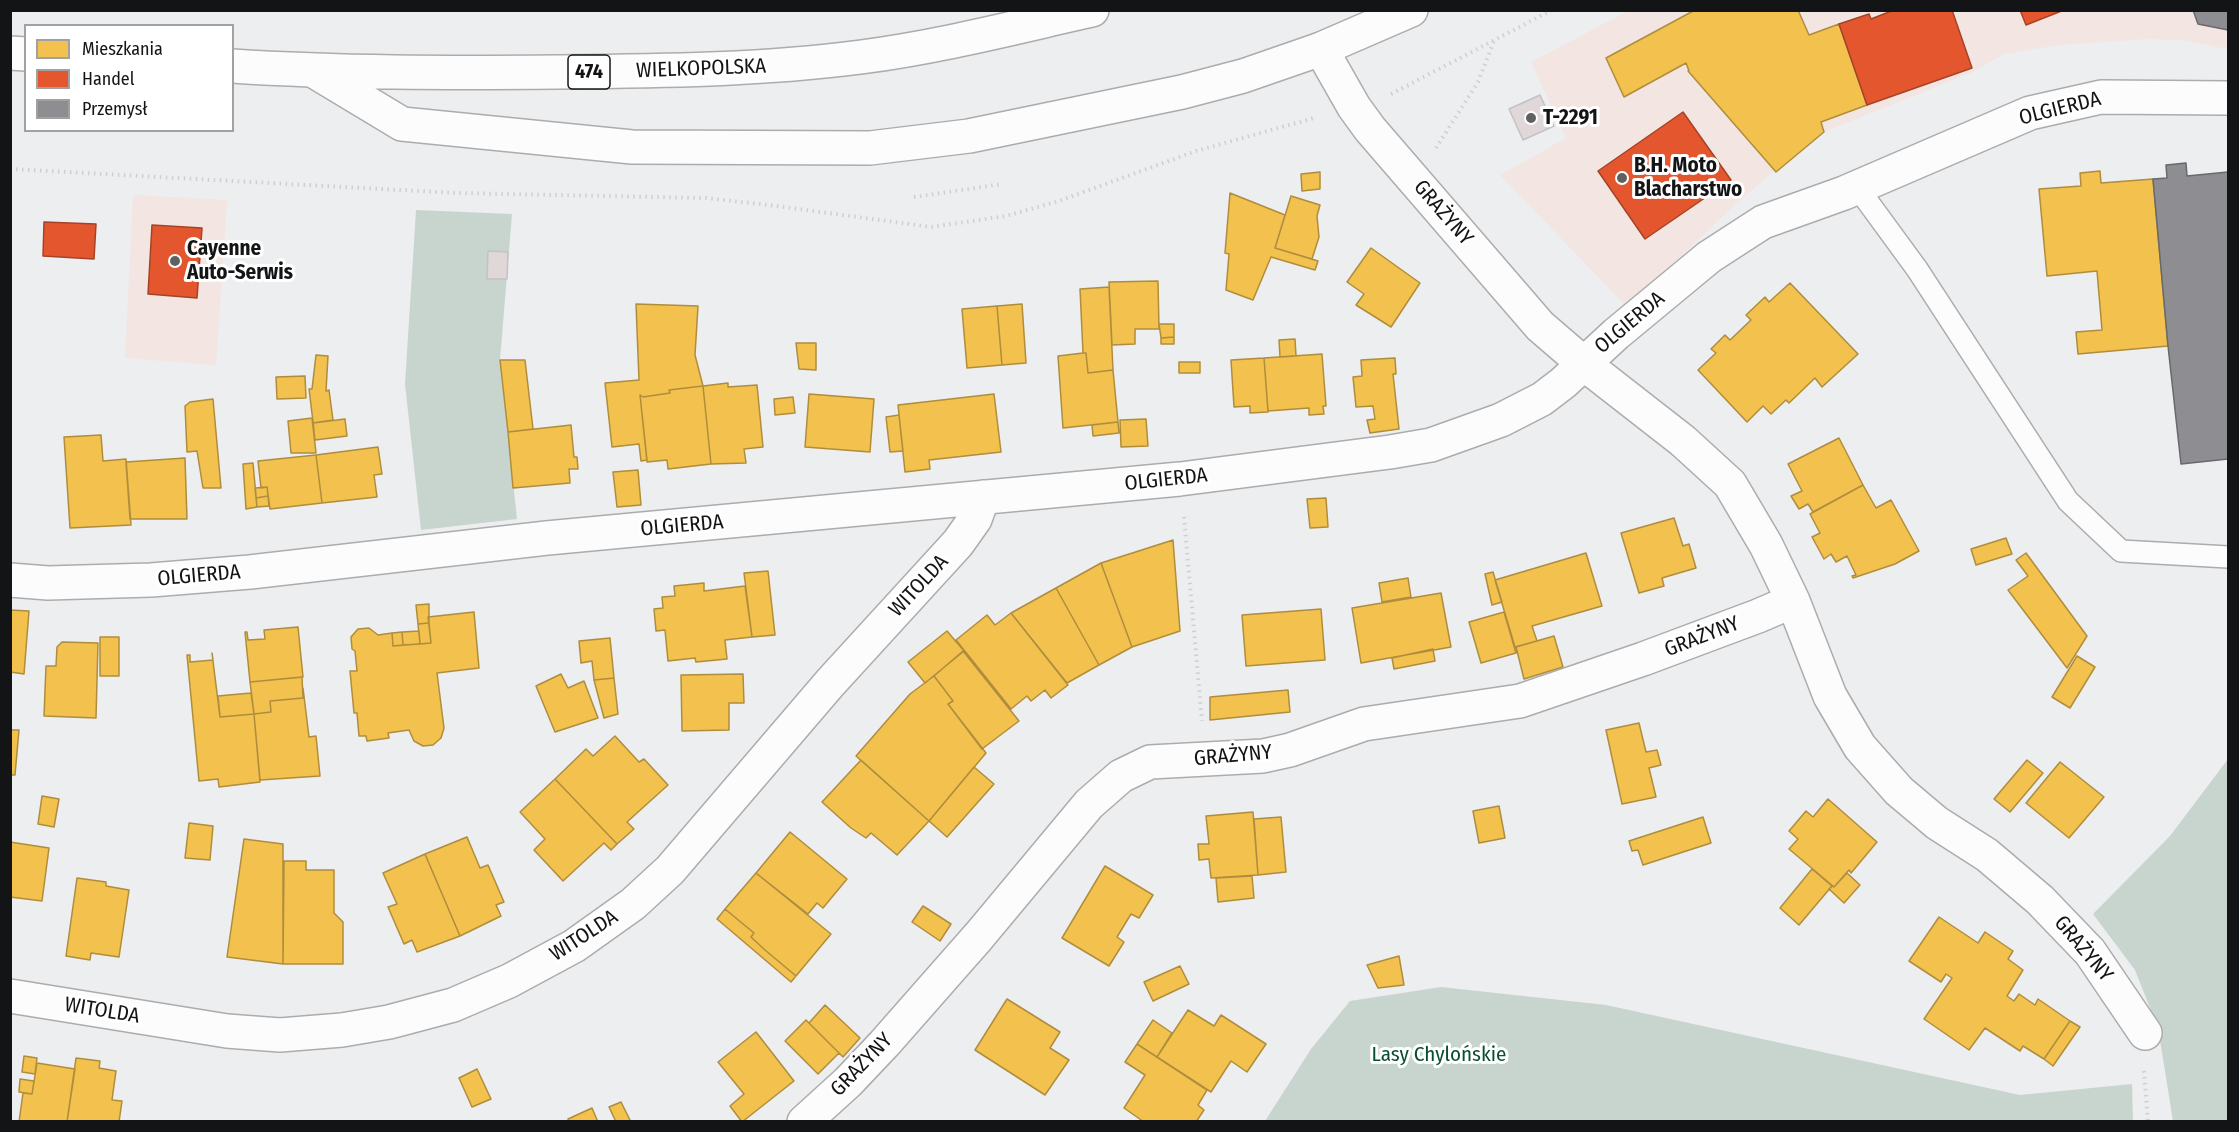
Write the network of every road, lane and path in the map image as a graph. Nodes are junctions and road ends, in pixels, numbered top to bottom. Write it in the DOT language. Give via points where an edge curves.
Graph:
graph roads {
  1 [pos="1092,10"];
  2 [pos="1411,10"];
  3 [pos="1552,10"];
  4 [pos="1494,40"];
  5 [pos="1321,49"];
  6 [pos="234,66"];
  7 [pos="314,71"];
  8 [pos="1385,97"];
  9 [pos="2229,98"];
  10 [pos="1322,116"];
  11 [pos="10,169"];
  12 [pos="1002,184"];
  13 [pos="1857,187"];
  14 [pos="1422,190"];
  15 [pos="914,197"];
  16 [pos="1583,363"];
  17 [pos="983,497"];
  18 [pos="1185,541"];
  19 [pos="2229,557"];
  20 [pos="10,580"];
  21 [pos="1793,601"];
  22 [pos="1207,758"];
  23 [pos="2229,942"];
  24 [pos="2118,991"];
  25 [pos="10,996"];
  26 [pos="2145,1033"];
  27 [pos="804,1122"];
  28 [pos="2148,1122"];
  1 -- 7 [label="street, WIELKOPOLSKA / 474" via="863,57 780,66 688,71"];
  2 -- 5 [label="street"];
  3 -- 4 [label="path"];
  4 -- 8 [label="path"];
  4 -- 14 [label="path" via="1478,82 1439,141"];
  5 -- 7 [label="street" via="1244,76 1182,92 969,136 870,148 632,147 402,124"];
  5 -- 14 [label="street, GRAŻYNY" via="1362,120"];
  6 -- 7 [label="street, WIELKOPOLSKA / 474"];
  9 -- 13 [label="street, OLGIERDA" via="2101,97 2030,113"];
  10 -- 11 [label="path" via="1196,152 1059,201 1006,216 931,227 706,198 456,193"];
  12 -- 15 [label="path"];
  13 -- 16 [label="street, OLGIERDA" via="1763,222 1709,256"];
  13 -- 19 [label="lane" via="1917,269 2068,501 2121,551"];
  14 -- 16 [label="street, GRAŻYNY" via="1540,326"];
  16 -- 17 [label="street, OLGIERDA" via="1563,383 1528,407 1431,445 1180,479"];
  16 -- 21 [label="street, GRAŻYNY" via="1683,441 1730,484"];
  17 -- 20 [label="street, OLGIERDA" via="151,580"];
  17 -- 25 [label="street, WITOLDA" via="975,519 958,543 830,683 670,870 633,904 574,946 509,981 453,1005 389,1022 280,1035 227,1031"];
  18 -- 22 [label="path"];
  21 -- 22 [label="street, GRAŻYNY" via="1520,701 1364,724 1263,756"];
  21 -- 24 [label="street, GRAŻYNY" via="1830,696 1860,747 1899,791 1937,823 1987,855 2040,900 2090,952"];
  22 -- 27 [label="street, GRAŻYNY" via="1150,762 1121,776 1089,804 885,1044"];
  23 -- 24 [label="path" via="2211,962 2164,985"];
  24 -- 26 [label="street, GRAŻYNY"];
  26 -- 28 [label="path" via="2142,1048"];
}
